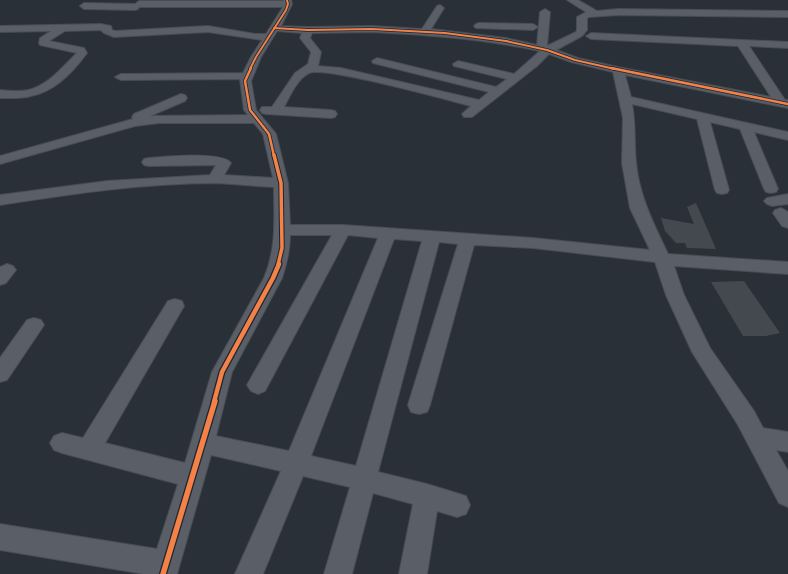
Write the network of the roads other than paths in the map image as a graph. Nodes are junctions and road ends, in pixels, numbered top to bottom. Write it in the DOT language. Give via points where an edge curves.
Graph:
graph roads {
  1 [pos="571,0"];
  2 [pos="631,0"];
  3 [pos="184,2"];
  4 [pos="288,2"];
  5 [pos="139,4"];
  6 [pos="165,4"];
  7 [pos="722,4"];
  8 [pos="223,5"];
  9 [pos="84,6"];
  10 [pos="440,8"];
  11 [pos="545,12"];
  12 [pos="640,12"];
  13 [pos="235,13"];
  14 [pos="595,13"];
  15 [pos="730,13"];
  16 [pos="284,14"];
  17 [pos="124,15"];
  18 [pos="787,15"];
  19 [pos="531,16"];
  20 [pos="159,17"];
  21 [pos="214,20"];
  22 [pos="176,21"];
  23 [pos="479,26"];
  24 [pos="533,27"];
  25 [pos="62,28"];
  26 [pos="0,29"];
  27 [pos="205,29"];
  28 [pos="308,30"];
  29 [pos="271,32"];
  30 [pos="425,32"];
  31 [pos="550,32"];
  32 [pos="578,34"];
  33 [pos="591,36"];
  34 [pos="741,42"];
  35 [pos="788,45"];
  36 [pos="531,46"];
  37 [pos="608,47"];
  38 [pos="545,49"];
  39 [pos="378,64"];
  40 [pos="426,64"];
  41 [pos="458,64"];
  42 [pos="308,69"];
  43 [pos="618,70"];
  44 [pos="247,76"];
  45 [pos="121,77"];
  46 [pos="511,79"];
  47 [pos="358,81"];
  48 [pos="0,94"];
  49 [pos="181,98"];
  50 [pos="625,99"];
  51 [pos="481,103"];
  52 [pos="785,104"];
  53 [pos="276,111"];
  54 [pos="253,114"];
  55 [pos="331,114"];
  56 [pos="702,116"];
  57 [pos="116,126"];
  58 [pos="745,126"];
  59 [pos="787,137"];
  60 [pos="0,160"];
  61 [pos="149,162"];
  62 [pos="215,179"];
  63 [pos="281,183"];
  64 [pos="722,190"];
  65 [pos="0,200"];
  66 [pos="780,205"];
  67 [pos="283,230"];
  68 [pos="343,230"];
  69 [pos="388,234"];
  70 [pos="432,236"];
  71 [pos="467,240"];
  72 [pos="663,261"];
  73 [pos="788,268"];
  74 [pos="788,276"];
  75 [pos="175,306"];
  76 [pos="34,325"];
  77 [pos="0,374"];
  78 [pos="258,386"];
  79 [pos="419,405"];
  80 [pos="757,438"];
  81 [pos="788,442"];
  82 [pos="62,443"];
  83 [pos="202,443"];
  84 [pos="88,450"];
  85 [pos="296,463"];
  86 [pos="192,476"];
  87 [pos="364,480"];
  88 [pos="788,495"];
  89 [pos="427,496"];
  90 [pos="457,505"];
  91 [pos="0,536"];
  92 [pos="164,569"];
  93 [pos="249,574"];
  94 [pos="338,574"];
  95 [pos="413,574"];
  1 -- 14 [label="street"];
  2 -- 12 [label="street"];
  3 -- 6 [label="street"];
  3 -- 8 [label="street"];
  3 -- 22 [label="street"];
  4 -- 8 [label="street"];
  4 -- 16 [label="street"];
  5 -- 6 [label="street"];
  5 -- 9 [label="street"];
  5 -- 17 [label="street"];
  6 -- 20 [label="street"];
  7 -- 15 [label="street"];
  10 -- 30 [label="street"];
  11 -- 31 [label="street"];
  12 -- 14 [label="street"];
  12 -- 15 [label="street"];
  13 -- 16 [label="street"];
  14 -- 32 [label="street" via="582,17 582,30"];
  15 -- 18 [label="street" via="761,9"];
  16 -- 29 [label="street"];
  19 -- 24 [label="street"];
  21 -- 27 [label="street"];
  23 -- 24 [label="street"];
  24 -- 36 [label="street" via="530,31"];
  25 -- 26 [label="street"];
  25 -- 27 [label="street" via="110,26 109,32 126,34"];
  25 -- 48 [label="street" via="44,40 44,43 82,52 65,72 41,89 24,94"];
  27 -- 29 [label="street" via="255,37"];
  28 -- 29 [label="street"];
  28 -- 30 [label="street" via="372,29"];
  28 -- 42 [label="street" via="305,38 316,55 313,66"];
  29 -- 44 [label="street"];
  30 -- 36 [label="street"];
  31 -- 32 [label="street"];
  31 -- 38 [label="street"];
  32 -- 33 [label="street"];
  32 -- 38 [label="street"];
  33 -- 34 [label="street"];
  33 -- 37 [label="street"];
  34 -- 35 [label="street"];
  34 -- 52 [label="street"];
  36 -- 38 [label="street"];
  38 -- 43 [label="street" via="575,60"];
  38 -- 46 [label="street" via="533,64"];
  39 -- 51 [label="street"];
  40 -- 46 [label="street"];
  41 -- 46 [label="street"];
  42 -- 51 [label="street" via="341,72"];
  42 -- 53 [label="street" via="299,75"];
  43 -- 50 [label="street"];
  43 -- 52 [label="street"];
  44 -- 45 [label="street"];
  44 -- 54 [label="street" via="245,81"];
  46 -- 51 [label="street"];
  47 -- 51 [label="street"];
  49 -- 57 [label="street"];
  50 -- 56 [label="street"];
  50 -- 72 [label="street" via="629,118 629,163 638,208"];
  53 -- 54 [label="street"];
  53 -- 55 [label="street"];
  54 -- 57 [label="street" via="160,119"];
  54 -- 63 [label="street" via="269,134"];
  56 -- 58 [label="street"];
  56 -- 64 [label="street"];
  57 -- 60 [label="street"];
  58 -- 59 [label="street"];
  58 -- 66 [label="street"];
  61 -- 62 [label="street" via="220,161 224,163"];
  62 -- 63 [label="street"];
  62 -- 65 [label="street" via="93,188"];
  63 -- 67 [label="street"];
  67 -- 68 [label="street"];
  67 -- 83 [label="street" via="279,263 222,372"];
  68 -- 69 [label="street"];
  68 -- 78 [label="street"];
  69 -- 70 [label="street"];
  69 -- 85 [label="street"];
  70 -- 71 [label="street"];
  70 -- 87 [label="street"];
  71 -- 72 [label="street" via="533,243"];
  71 -- 79 [label="street"];
  72 -- 73 [label="street"];
  72 -- 74 [label="street"];
  72 -- 80 [label="street" via="675,295 702,352"];
  75 -- 84 [label="street"];
  76 -- 77 [label="street"];
  80 -- 81 [label="street"];
  80 -- 88 [label="street"];
  82 -- 84 [label="street"];
  83 -- 85 [label="street"];
  83 -- 86 [label="street"];
  84 -- 86 [label="street"];
  85 -- 87 [label="street"];
  85 -- 93 [label="street"];
  86 -- 92 [label="street"];
  87 -- 89 [label="street"];
  87 -- 94 [label="street"];
  89 -- 90 [label="street"];
  89 -- 95 [label="street"];
  91 -- 92 [label="street"];
}
